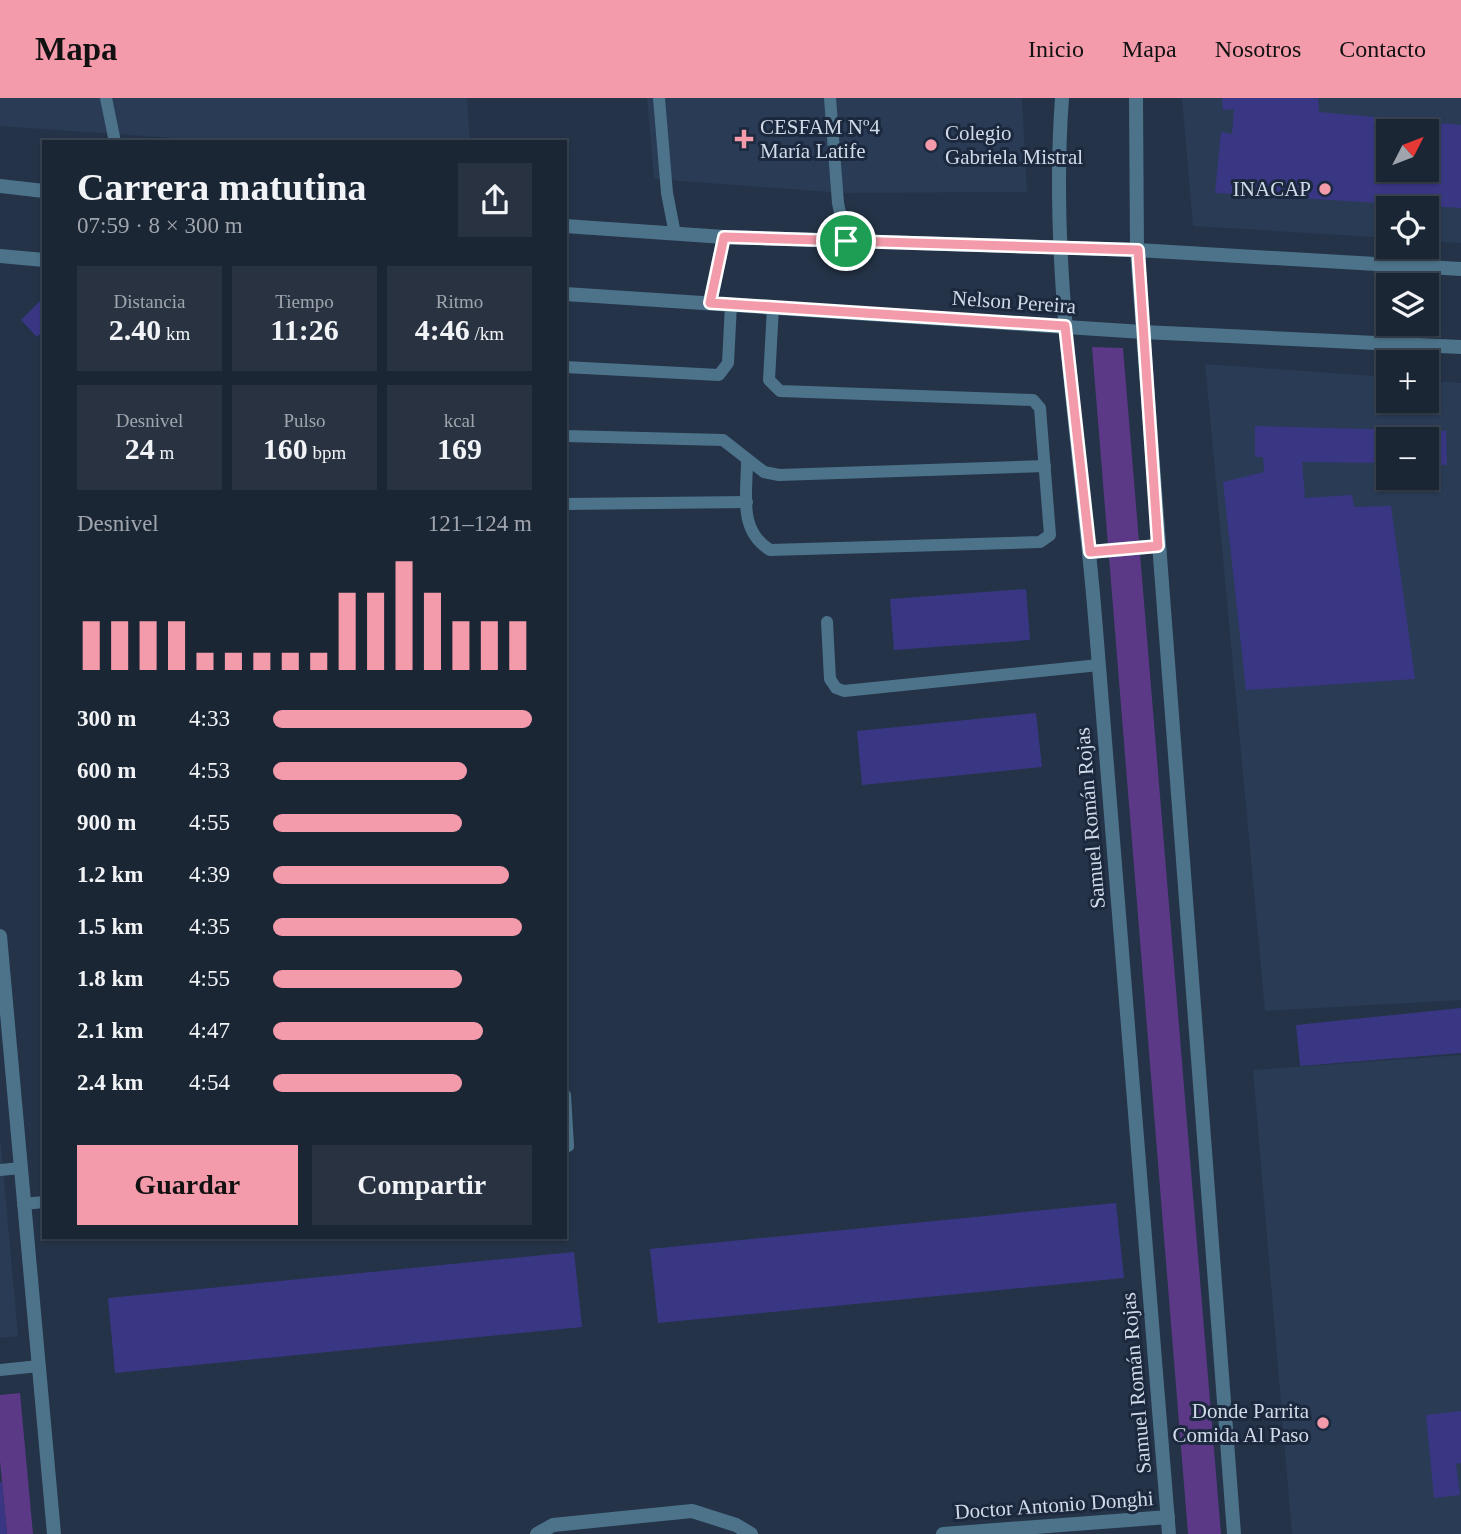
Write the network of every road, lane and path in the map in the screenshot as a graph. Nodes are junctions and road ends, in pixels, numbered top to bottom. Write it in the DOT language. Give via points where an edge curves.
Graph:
graph roads {
  1 [pos="106,98"];
  2 [pos="659,98"];
  3 [pos="830,98"];
  4 [pos="1062,98"];
  5 [pos="1136,98"];
  6 [pos="115,140"];
  7 [pos="0,187"];
  8 [pos="42,191"];
  9 [pos="567,226"];
  10 [pos="675,234"];
  11 [pos="724,237"];
  12 [pos="846,241"];
  13 [pos="1061,248"];
  14 [pos="1138,250"];
  15 [pos="0,256"];
  16 [pos="42,260"];
  17 [pos="1381,264"];
  18 [pos="1461,269"];
  19 [pos="1387,273"];
  20 [pos="567,294"];
  21 [pos="710,303"];
  22 [pos="731,304"];
  23 [pos="773,307"];
  24 [pos="1065,326"];
  25 [pos="1143,332"];
  26 [pos="1386,336"];
  27 [pos="1380,344"];
  28 [pos="1461,347"];
  29 [pos="567,367"];
  30 [pos="567,436"];
  31 [pos="747,461"];
  32 [pos="1045,466"];
  33 [pos="747,502"];
  34 [pos="567,504"];
  35 [pos="1158,546"];
  36 [pos="1090,552"];
  37 [pos="827,622"];
  38 [pos="1099,666"];
  39 [pos="0,936"];
  40 [pos="567,1129"];
  41 [pos="567,1146"];
  42 [pos="21,1168"];
  43 [pos="0,1170"];
  44 [pos="42,1202"];
  45 [pos="23,1204"];
  46 [pos="39,1366"];
  47 [pos="0,1370"];
  48 [pos="1168,1517"];
  49 [pos="54,1534"];
  50 [pos="537,1534"];
  51 [pos="751,1534"];
  52 [pos="943,1534"];
  53 [pos="1169,1534"];
  54 [pos="1234,1534"];
  1 -- 6 [label="lane"];
  2 -- 10 [label="lane"];
  3 -- 12 [label="lane" via="838,203"];
  4 -- 13 [label="street, Samuel Román Rojas"];
  5 -- 14 [label="street"];
  7 -- 8 [label="street"];
  9 -- 10 [label="street"];
  10 -- 11 [label="street"];
  11 -- 12 [label="street"];
  11 -- 21 [label="street"];
  12 -- 13 [label="street"];
  13 -- 14 [label="street"];
  13 -- 24 [label="street, Samuel Román Rojas"];
  14 -- 17 [label="street"];
  14 -- 25 [label="street"];
  15 -- 16 [label="street"];
  17 -- 18 [label="street"];
  17 -- 19 [label="street"];
  20 -- 21 [label="street, Nelson Pereira"];
  21 -- 22 [label="street, Nelson Pereira"];
  22 -- 23 [label="street, Nelson Pereira"];
  22 -- 29 [label="lane" via="728,363 719,375"];
  23 -- 24 [label="street, Nelson Pereira"];
  23 -- 32 [label="lane" via="769,380 780,391 1033,400 1040,408"];
  24 -- 25 [label="street, Nelson Pereira"];
  24 -- 36 [label="street, Samuel Román Rojas"];
  25 -- 27 [label="street, Nelson Pereira"];
  25 -- 35 [label="street"];
  26 -- 27 [label="street"];
  27 -- 28 [label="street, Nelson Pereira"];
  30 -- 31 [label="lane" via="723,440"];
  31 -- 32 [label="lane" via="779,475"];
  31 -- 33 [label="lane"];
  32 -- 33 [label="lane" via="1050,535 1040,542 770,550 748,529"];
  33 -- 34 [label="lane"];
  35 -- 36 [label="street"];
  35 -- 54 [label="street"];
  36 -- 38 [label="street, Samuel Román Rojas"];
  37 -- 38 [label="lane" via="830,679 835,688 844,691"];
  38 -- 48 [label="street, Samuel Román Rojas"];
  39 -- 42 [label="street"];
  40 -- 41 [label="lane"];
  42 -- 43 [label="lane"];
  42 -- 45 [label="street"];
  44 -- 45 [label="lane"];
  45 -- 46 [label="street"];
  46 -- 47 [label="lane"];
  46 -- 49 [label="street"];
  48 -- 52 [label="street, Doctor Antonio Donghi"];
  48 -- 53 [label="street, Samuel Román Rojas"];
  50 -- 51 [label="street" via="553,1525 692,1511"];
}
